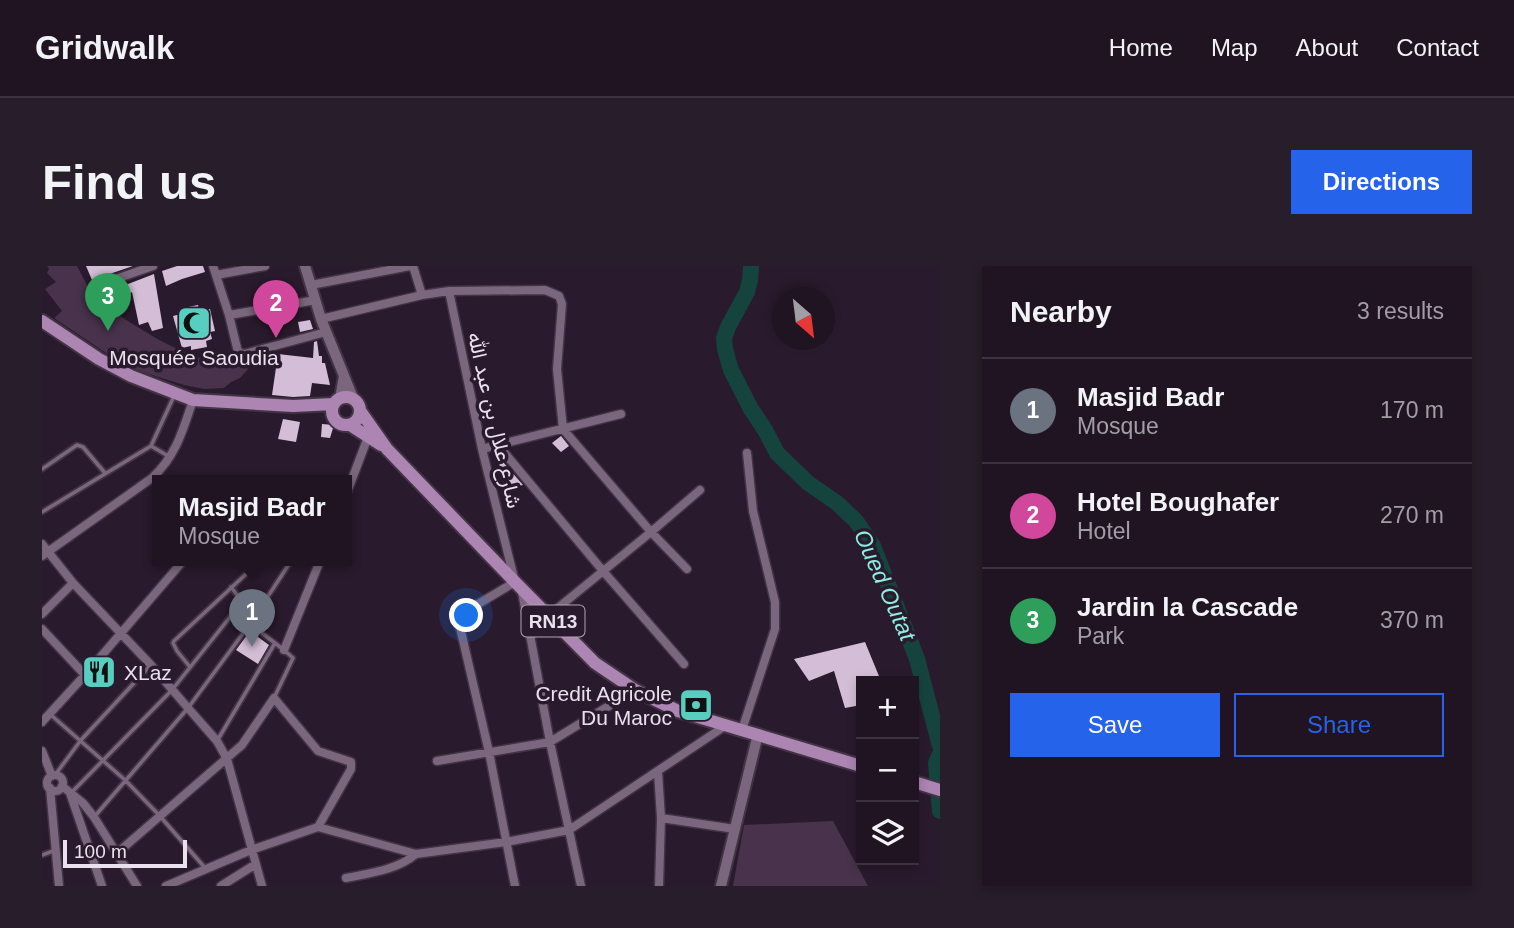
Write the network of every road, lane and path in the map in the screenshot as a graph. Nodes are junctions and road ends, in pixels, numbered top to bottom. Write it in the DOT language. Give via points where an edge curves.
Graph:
graph roads {
  1 [pos="153,266"];
  2 [pos="213,266"];
  3 [pos="265,266"];
  4 [pos="305,266"];
  5 [pos="412,266"];
  6 [pos="216,275"];
  7 [pos="311,285"];
  8 [pos="93,287"];
  9 [pos="449,291"];
  10 [pos="422,295"];
  11 [pos="316,300"];
  12 [pos="229,315"];
  13 [pos="321,318"];
  14 [pos="42,321"];
  15 [pos="326,332"];
  16 [pos="175,394"];
  17 [pos="193,400"];
  18 [pos="342,400"];
  19 [pos="293,406"];
  20 [pos="361,412"];
  21 [pos="621,414"];
  22 [pos="333,418"];
  23 [pos="350,425"];
  24 [pos="563,429"];
  25 [pos="368,437"];
  26 [pos="498,445"];
  27 [pos="151,446"];
  28 [pos="387,449"];
  29 [pos="482,449"];
  30 [pos="747,453"];
  31 [pos="171,457"];
  32 [pos="42,468"];
  33 [pos="105,473"];
  34 [pos="155,475"];
  35 [pos="152,478"];
  36 [pos="352,479"];
  37 [pos="700,489"];
  38 [pos="42,512"];
  39 [pos="651,532"];
  40 [pos="44,551"];
  41 [pos="179,566"];
  42 [pos="252,566"];
  43 [pos="288,566"];
  44 [pos="318,566"];
  45 [pos="687,569"];
  46 [pos="603,571"];
  47 [pos="73,583"];
  48 [pos="518,586"];
  49 [pos="231,587"];
  50 [pos="242,602"];
  51 [pos="42,614"];
  52 [pos="548,616"];
  53 [pos="254,617"];
  54 [pos="250,624"];
  55 [pos="42,629"];
  56 [pos="121,635"];
  57 [pos="275,643"];
  58 [pos="284,650"];
  59 [pos="684,664"];
  60 [pos="151,665"];
  61 [pos="190,667"];
  62 [pos="85,675"];
  63 [pos="172,690"];
  64 [pos="635,690"];
  65 [pos="274,698"];
  66 [pos="188,708"];
  67 [pos="50,713"];
  68 [pos="42,722"];
  69 [pos="725,726"];
  70 [pos="742,730"];
  71 [pos="758,734"];
  72 [pos="81,740"];
  73 [pos="217,741"];
  74 [pos="550,742"];
  75 [pos="42,751"];
  76 [pos="489,752"];
  77 [pos="227,760"];
  78 [pos="102,761"];
  79 [pos="437,761"];
  80 [pos="856,764"];
  81 [pos="658,772"];
  82 [pos="54,775"];
  83 [pos="125,780"];
  84 [pos="919,783"];
  85 [pos="62,786"];
  86 [pos="50,788"];
  87 [pos="940,790"];
  88 [pos="70,793"];
  89 [pos="47,804"];
  90 [pos="159,815"];
  91 [pos="94,817"];
  92 [pos="661,818"];
  93 [pos="318,827"];
  94 [pos="735,829"];
  95 [pos="569,830"];
  96 [pos="506,842"];
  97 [pos="55,850"];
  98 [pos="251,850"];
  99 [pos="116,853"];
  100 [pos="416,854"];
  101 [pos="42,855"];
  102 [pos="256,864"];
  103 [pos="206,869"];
  104 [pos="346,878"];
  105 [pos="60,886"];
  106 [pos="102,886"];
  107 [pos="137,886"];
  108 [pos="166,886"];
  109 [pos="221,886"];
  110 [pos="262,886"];
  111 [pos="515,886"];
  112 [pos="581,886"];
  113 [pos="659,886"];
  114 [pos="721,886"];
  1 -- 8 [label="street"];
  2 -- 6 [label="street"];
  3 -- 6 [label="street"];
  4 -- 7 [label="street"];
  5 -- 7 [label="street"];
  5 -- 10 [label="street"];
  6 -- 12 [label="street"];
  7 -- 11 [label="street"];
  9 -- 10 [label="street"];
  9 -- 24 [label="street" via="545,290 559,296 556,369"];
  9 -- 29 [label="street, شارع علال بن عبد الله"];
  10 -- 13 [label="street"];
  11 -- 12 [label="street"];
  11 -- 13 [label="street"];
  12 -- 15 [label="street" via="238,352 244,354"];
  13 -- 15 [label="street"];
  14 -- 16 [label="main road, RN13" via="99,359"];
  15 -- 18 [label="street" via="344,376"];
  16 -- 17 [label="main road, RN13"];
  16 -- 27 [label="lane"];
  17 -- 19 [label="main road, RN13"];
  17 -- 31 [label="street"];
  18 -- 19 [label="main road, RN13"];
  18 -- 20 [label="main road, RN13" via="359,404"];
  18 -- 22 [label="main road" via="332,408"];
  19 -- 22 [label="main road, RN13"];
  20 -- 23 [label="main road"];
  20 -- 28 [label="main road, RN13"];
  21 -- 24 [label="street"];
  22 -- 23 [label="main road, RN13"];
  23 -- 25 [label="main road, RN13"];
  24 -- 26 [label="street"];
  24 -- 39 [label="street"];
  25 -- 28 [label="main road, RN13"];
  25 -- 36 [label="street"];
  26 -- 29 [label="street"];
  26 -- 46 [label="street"];
  27 -- 31 [label="lane"];
  27 -- 33 [label="lane"];
  28 -- 48 [label="main road, RN13"];
  29 -- 48 [label="street, شارع علال بن عبد الله"];
  30 -- 70 [label="street" via="753,511 776,614"];
  31 -- 34 [label="street"];
  32 -- 33 [label="lane" via="77,444"];
  33 -- 38 [label="lane"];
  35 -- 40 [label="street"];
  37 -- 39 [label="street"];
  39 -- 45 [label="street"];
  39 -- 46 [label="street"];
  40 -- 47 [label="street"];
  41 -- 56 [label="street"];
  42 -- 49 [label="lane"];
  43 -- 53 [label="lane"];
  44 -- 58 [label="street"];
  46 -- 52 [label="street"];
  46 -- 59 [label="street"];
  47 -- 51 [label="street"];
  47 -- 56 [label="street"];
  48 -- 52 [label="main road, RN13"];
  48 -- 74 [label="street, شارع علال بن عبد الله"];
  48 -- 76 [label="street" via="460,617"];
  49 -- 50 [label="lane"];
  49 -- 61 [label="lane" via="174,641"];
  50 -- 53 [label="lane"];
  50 -- 61 [label="lane"];
  52 -- 64 [label="main road, RN13" via="595,663"];
  53 -- 54 [label="lane"];
  54 -- 57 [label="lane"];
  54 -- 66 [label="lane"];
  55 -- 62 [label="street"];
  56 -- 60 [label="street"];
  56 -- 62 [label="street"];
  57 -- 58 [label="lane"];
  57 -- 73 [label="lane"];
  58 -- 65 [label="lane" via="292,661"];
  60 -- 63 [label="street"];
  60 -- 72 [label="lane"];
  61 -- 63 [label="lane"];
  62 -- 67 [label="street"];
  63 -- 66 [label="street"];
  63 -- 78 [label="lane"];
  64 -- 69 [label="main road, RN13" via="678,711"];
  64 -- 74 [label="street"];
  65 -- 77 [label="street"];
  65 -- 93 [label="street" via="318,751 351,762"];
  66 -- 73 [label="street"];
  66 -- 83 [label="lane"];
  67 -- 68 [label="street"];
  67 -- 72 [label="lane"];
  69 -- 70 [label="main road, RN13"];
  69 -- 81 [label="street"];
  70 -- 71 [label="main road, RN13"];
  71 -- 80 [label="main road, RN13"];
  71 -- 94 [label="street"];
  72 -- 78 [label="lane"];
  72 -- 82 [label="lane"];
  73 -- 77 [label="street"];
  74 -- 76 [label="street"];
  74 -- 95 [label="street, شارع علال بن عبد الله"];
  75 -- 82 [label="street"];
  76 -- 79 [label="street"];
  76 -- 96 [label="street"];
  77 -- 90 [label="street"];
  77 -- 98 [label="street"];
  78 -- 83 [label="lane"];
  78 -- 88 [label="lane"];
  81 -- 92 [label="street"];
  81 -- 95 [label="street"];
  82 -- 85 [label="street" via="61,778"];
  82 -- 86 [label="street" via="48,780"];
  83 -- 90 [label="lane"];
  83 -- 91 [label="lane"];
  84 -- 87 [label="main road"];
  85 -- 86 [label="street"];
  85 -- 88 [label="street"];
  86 -- 89 [label="street"];
  88 -- 91 [label="street"];
  88 -- 106 [label="street"];
  89 -- 97 [label="street"];
  90 -- 99 [label="street"];
  90 -- 103 [label="lane"];
  91 -- 99 [label="street"];
  92 -- 94 [label="street"];
  92 -- 113 [label="street"];
  93 -- 98 [label="street"];
  93 -- 100 [label="street"];
  94 -- 114 [label="street"];
  95 -- 96 [label="street"];
  95 -- 112 [label="street, شارع علال بن عبد الله"];
  96 -- 100 [label="street"];
  96 -- 111 [label="street"];
  97 -- 101 [label="lane"];
  97 -- 105 [label="street"];
  98 -- 102 [label="street"];
  98 -- 103 [label="street"];
  99 -- 107 [label="street"];
  100 -- 104 [label="street" via="390,868"];
  102 -- 109 [label="street"];
  102 -- 110 [label="street"];
  103 -- 108 [label="street"];
}
